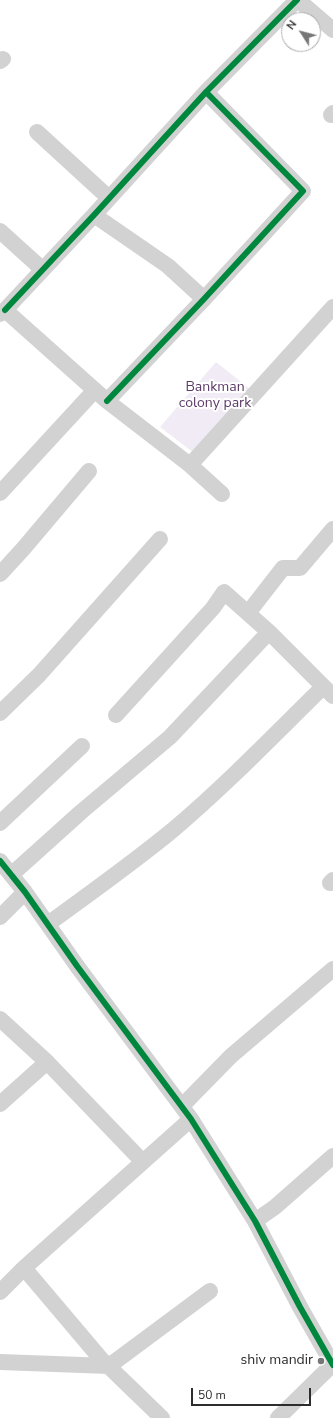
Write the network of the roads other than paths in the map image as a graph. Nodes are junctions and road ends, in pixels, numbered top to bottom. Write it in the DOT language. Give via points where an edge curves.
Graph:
graph roads {
  1 [pos="300,1"];
  2 [pos="333,30"];
  3 [pos="206,92"];
  4 [pos="37,132"];
  5 [pos="109,198"];
  6 [pos="94,215"];
  7 [pos="0,231"];
  8 [pos="42,269"];
  9 [pos="204,299"];
  10 [pos="333,307"];
  11 [pos="2,312"];
  12 [pos="95,390"];
  13 [pos="107,401"];
  14 [pos="190,465"];
  15 [pos="89,471"];
  16 [pos="0,493"];
  17 [pos="222,494"];
  18 [pos="333,529"];
  19 [pos="160,539"];
  20 [pos="0,574"];
  21 [pos="248,613"];
  22 [pos="269,632"];
  23 [pos="328,692"];
  24 [pos="0,713"];
  25 [pos="116,715"];
  26 [pos="82,746"];
  27 [pos="0,823"];
  28 [pos="0,861"];
  29 [pos="12,874"];
  30 [pos="25,892"];
  31 [pos="0,917"];
  32 [pos="48,924"];
  33 [pos="333,969"];
  34 [pos="0,1019"];
  35 [pos="47,1062"];
  36 [pos="0,1104"];
  37 [pos="186,1112"];
  38 [pos="333,1156"];
  39 [pos="143,1162"];
  40 [pos="255,1221"];
  41 [pos="24,1268"];
  42 [pos="210,1291"];
  43 [pos="0,1292"];
  44 [pos="0,1362"];
  45 [pos="333,1364"];
  46 [pos="109,1366"];
  47 [pos="162,1418"];
  48 [pos="278,1418"];
  1 -- 2 [label="street"];
  1 -- 3 [label="street"];
  3 -- 5 [label="street"];
  3 -- 9 [label="street" via="303,191"];
  4 -- 5 [label="street"];
  5 -- 6 [label="street"];
  6 -- 8 [label="street"];
  6 -- 9 [label="street" via="168,266"];
  7 -- 8 [label="street"];
  8 -- 11 [label="street"];
  9 -- 13 [label="street"];
  10 -- 14 [label="street"];
  11 -- 12 [label="street"];
  12 -- 13 [label="street"];
  12 -- 16 [label="street"];
  13 -- 14 [label="street"];
  14 -- 17 [label="street"];
  15 -- 20 [label="street"];
  18 -- 21 [label="street" via="300,568 283,568"];
  19 -- 24 [label="street" via="39,675"];
  21 -- 22 [label="street"];
  21 -- 25 [label="street" via="224,592 213,608"];
  22 -- 23 [label="street"];
  22 -- 29 [label="street" via="170,737"];
  23 -- 32 [label="street" via="144,854"];
  26 -- 27 [label="street"];
  28 -- 29 [label="street"];
  29 -- 30 [label="street"];
  30 -- 31 [label="street"];
  30 -- 32 [label="street"];
  32 -- 37 [label="street"];
  33 -- 37 [label="street" via="231,1056"];
  34 -- 35 [label="street"];
  35 -- 36 [label="street"];
  35 -- 39 [label="street"];
  37 -- 39 [label="street"];
  37 -- 40 [label="street"];
  38 -- 40 [label="street" via="275,1207"];
  39 -- 41 [label="street"];
  40 -- 45 [label="street"];
  41 -- 43 [label="street"];
  41 -- 46 [label="street"];
  42 -- 46 [label="street"];
  44 -- 46 [label="street"];
  45 -- 48 [label="street"];
  46 -- 47 [label="street"];
}
